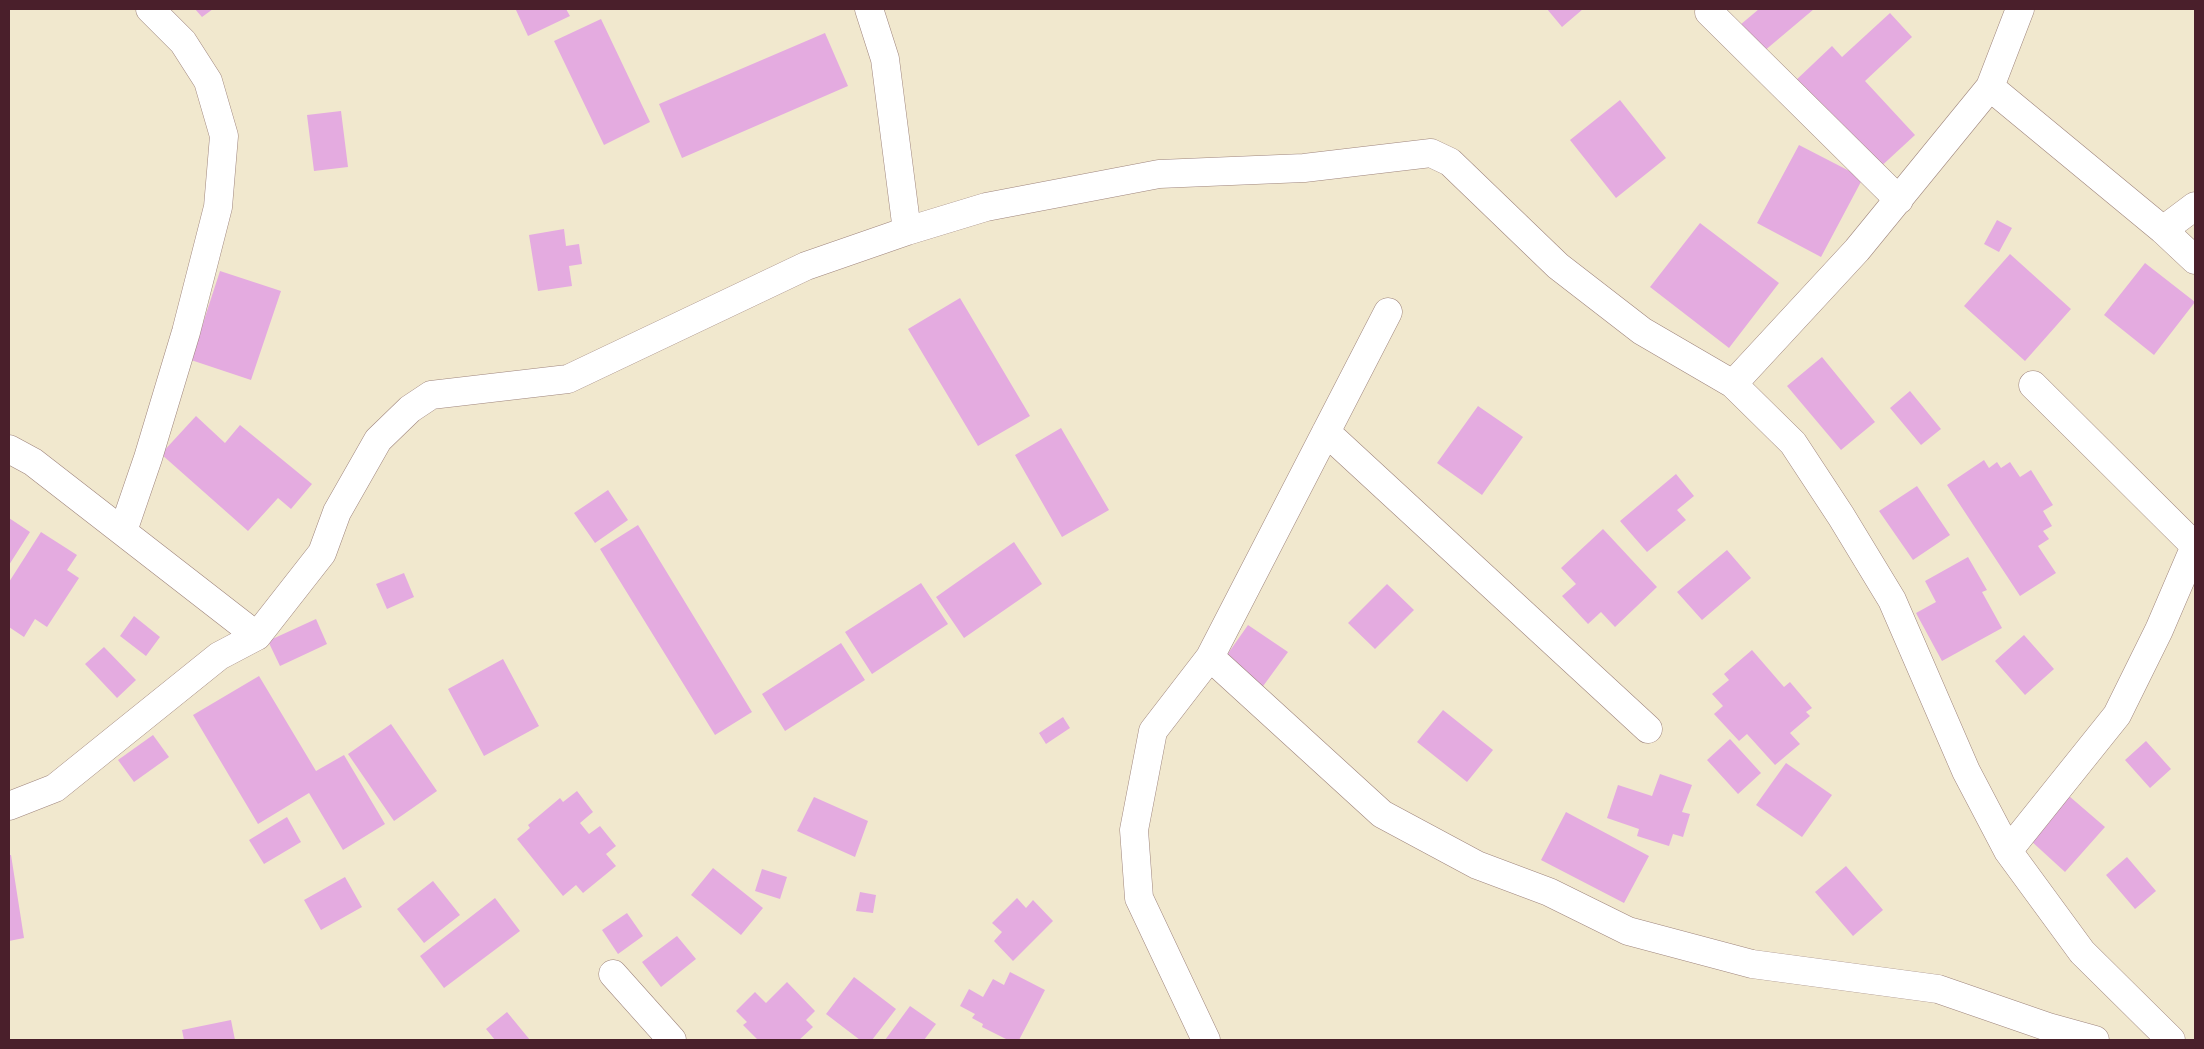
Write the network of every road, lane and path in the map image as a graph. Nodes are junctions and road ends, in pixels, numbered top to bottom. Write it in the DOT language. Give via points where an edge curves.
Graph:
graph roads {
  1 [pos="150,9"];
  2 [pos="869,9"];
  3 [pos="2020,9"];
  4 [pos="1709,12"];
  5 [pos="1990,87"];
  6 [pos="1899,200"];
  7 [pos="2195,206"];
  8 [pos="2164,230"];
  9 [pos="907,231"];
  10 [pos="2195,260"];
  11 [pos="1388,312"];
  12 [pos="1733,384"];
  13 [pos="2033,385"];
  14 [pos="1326,432"];
  15 [pos="9,449"];
  16 [pos="123,531"];
  17 [pos="2195,546"];
  18 [pos="257,636"];
  19 [pos="1210,657"];
  20 [pos="1648,729"];
  21 [pos="9,806"];
  22 [pos="2008,851"];
  23 [pos="613,974"];
  24 [pos="672,1040"];
  25 [pos="1206,1040"];
  26 [pos="2095,1040"];
  27 [pos="2170,1040"];
  1 -- 16 [label="street" via="183,42 208,81 224,136 218,207 188,322"];
  2 -- 9 [label="street" via="886,59"];
  3 -- 5 [label="street"];
  4 -- 6 [label="street"];
  5 -- 6 [label="street"];
  5 -- 8 [label="street"];
  6 -- 12 [label="street" via="1858,250"];
  7 -- 8 [label="street"];
  8 -- 10 [label="street"];
  9 -- 12 [label="street" via="986,207 1159,174 1304,168 1431,153 1450,162 1558,266 1642,331"];
  9 -- 18 [label="street" via="806,266 568,379 431,395 410,409 378,440 338,512 322,553"];
  11 -- 14 [label="street"];
  12 -- 22 [label="street" via="1792,444 1892,600 1966,772"];
  13 -- 17 [label="street"];
  14 -- 19 [label="street"];
  14 -- 20 [label="street"];
  15 -- 16 [label="street" via="32,462"];
  16 -- 18 [label="street"];
  17 -- 22 [label="street" via="2159,630 2117,715"];
  18 -- 21 [label="street" via="219,656 55,788"];
  19 -- 25 [label="street" via="1153,731 1134,830 1139,898"];
  19 -- 26 [label="street" via="1382,814 1477,865 1549,892 1628,930 1752,964 1938,989"];
  22 -- 27 [label="street" via="2082,952"];
  23 -- 24 [label="street"];
}
